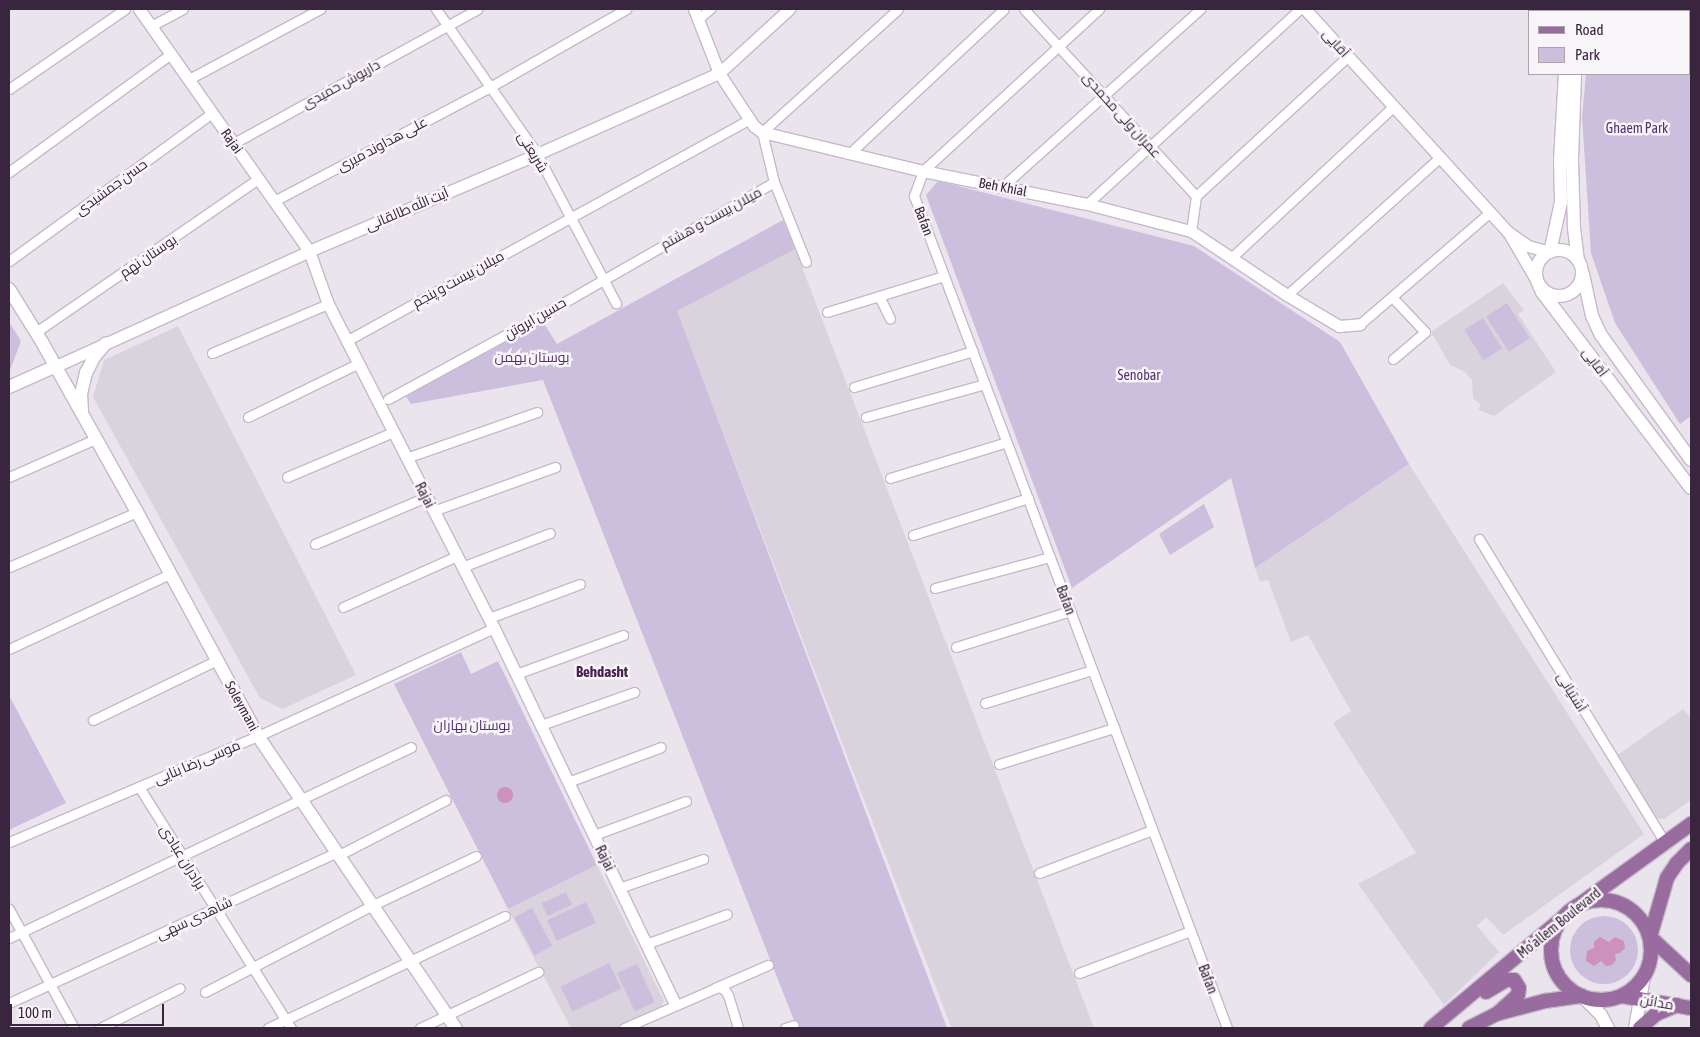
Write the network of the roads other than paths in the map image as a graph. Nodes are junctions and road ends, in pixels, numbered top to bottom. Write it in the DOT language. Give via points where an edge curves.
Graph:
graph roads {
  1 [pos="125,9"];
  2 [pos="139,9"];
  3 [pos="183,9"];
  4 [pos="320,9"];
  5 [pos="436,9"];
  6 [pos="478,9"];
  7 [pos="626,9"];
  8 [pos="710,9"];
  9 [pos="789,9"];
  10 [pos="898,9"];
  11 [pos="1004,9"];
  12 [pos="1024,9"];
  13 [pos="1099,9"];
  14 [pos="1200,9"];
  15 [pos="1300,9"];
  16 [pos="1305,9"];
  17 [pos="696,14"];
  18 [pos="151,26"];
  19 [pos="448,26"];
  20 [pos="1058,46"];
  21 [pos="171,54"];
  22 [pos="1348,56"];
  23 [pos="719,73"];
  24 [pos="1565,75"];
  25 [pos="1575,75"];
  26 [pos="189,79"];
  27 [pos="490,87"];
  28 [pos="9,89"];
  29 [pos="1104,96"];
  30 [pos="1394,106"];
  31 [pos="212,113"];
  32 [pos="750,119"];
  33 [pos="762,132"];
  34 [pos="234,143"];
  35 [pos="1150,146"];
  36 [pos="536,154"];
  37 [pos="849,154"];
  38 [pos="1440,157"];
  39 [pos="1566,160"];
  40 [pos="923,171"];
  41 [pos="9,172"];
  42 [pos="258,179"];
  43 [pos="774,182"];
  44 [pos="1003,186"];
  45 [pos="1196,196"];
  46 [pos="274,201"];
  47 [pos="1087,204"];
  48 [pos="1490,212"];
  49 [pos="569,218"];
  50 [pos="1191,231"];
  51 [pos="1508,232"];
  52 [pos="309,251"];
  53 [pos="1550,252"];
  54 [pos="1231,258"];
  55 [pos="1578,260"];
  56 [pos="9,261"];
  57 [pos="806,262"];
  58 [pos="1583,274"];
  59 [pos="944,276"];
  60 [pos="602,279"];
  61 [pos="1538,283"];
  62 [pos="9,289"];
  63 [pos="1288,295"];
  64 [pos="879,296"];
  65 [pos="1392,297"];
  66 [pos="616,303"];
  67 [pos="328,304"];
  68 [pos="827,312"];
  69 [pos="890,319"];
  70 [pos="1360,324"];
  71 [pos="36,332"];
  72 [pos="348,340"];
  73 [pos="106,343"];
  74 [pos="973,352"];
  75 [pos="212,353"];
  76 [pos="1392,359"];
  77 [pos="359,363"];
  78 [pos="56,366"];
  79 [pos="985,384"];
  80 [pos="9,387"];
  81 [pos="854,387"];
  82 [pos="388,400"];
  83 [pos="537,412"];
  84 [pos="82,415"];
  85 [pos="248,416"];
  86 [pos="866,417"];
  87 [pos="393,432"];
  88 [pos="95,439"];
  89 [pos="1007,442"];
  90 [pos="406,458"];
  91 [pos="1691,460"];
  92 [pos="555,467"];
  93 [pos="9,477"];
  94 [pos="287,477"];
  95 [pos="890,478"];
  96 [pos="1691,488"];
  97 [pos="426,497"];
  98 [pos="1028,498"];
  99 [pos="433,511"];
  100 [pos="137,512"];
  101 [pos="550,533"];
  102 [pos="913,535"];
  103 [pos="1479,540"];
  104 [pos="315,544"];
  105 [pos="457,556"];
  106 [pos="1050,557"];
  107 [pos="9,566"];
  108 [pos="462,567"];
  109 [pos="170,574"];
  110 [pos="580,584"];
  111 [pos="935,588"];
  112 [pos="343,606"];
  113 [pos="1070,611"];
  114 [pos="491,623"];
  115 [pos="623,635"];
  116 [pos="956,647"];
  117 [pos="9,649"];
  118 [pos="217,660"];
  119 [pos="1092,670"];
  120 [pos="516,674"];
  121 [pos="634,692"];
  122 [pos="985,703"];
  123 [pos="93,720"];
  124 [pos="541,725"];
  125 [pos="1114,728"];
  126 [pos="258,736"];
  127 [pos="412,747"];
  128 [pos="661,747"];
  129 [pos="999,764"];
  130 [pos="568,782"];
  131 [pos="140,786"];
  132 [pos="302,800"];
  133 [pos="446,800"];
  134 [pos="686,801"];
  135 [pos="1691,824"];
  136 [pos="1152,830"];
  137 [pos="594,835"];
  138 [pos="9,842"];
  139 [pos="1666,844"];
  140 [pos="1691,849"];
  141 [pos="338,854"];
  142 [pos="183,856"];
  143 [pos="476,856"];
  144 [pos="703,859"];
  145 [pos="1039,873"];
  146 [pos="619,888"];
  147 [pos="373,905"];
  148 [pos="216,908"];
  149 [pos="9,909"];
  150 [pos="1572,910"];
  151 [pos="727,914"];
  152 [pos="505,916"];
  153 [pos="1190,931"];
  154 [pos="22,932"];
  155 [pos="1650,937"];
  156 [pos="9,938"];
  157 [pos="646,944"];
  158 [pos="410,960"];
  159 [pos="768,965"];
  160 [pos="253,968"];
  161 [pos="538,972"];
  162 [pos="1079,973"];
  163 [pos="1691,975"];
  164 [pos="1644,977"];
  165 [pos="50,984"];
  166 [pos="180,988"];
  167 [pos="714,988"];
  168 [pos="205,992"];
  169 [pos="1582,996"];
  170 [pos="1622,996"];
  171 [pos="1641,999"];
  172 [pos="9,1004"];
  173 [pos="675,1004"];
  174 [pos="1677,1005"];
  175 [pos="1691,1008"];
  176 [pos="1455,1010"];
  177 [pos="1496,1014"];
  178 [pos="448,1016"];
  179 [pos="286,1020"];
  180 [pos="74,1028"];
  181 [pos="100,1028"];
  182 [pos="268,1028"];
  183 [pos="291,1028"];
  184 [pos="420,1028"];
  185 [pos="456,1028"];
  186 [pos="624,1028"];
  187 [pos="738,1028"];
  188 [pos="1227,1028"];
  189 [pos="1431,1028"];
  190 [pos="1469,1028"];
  191 [pos="1608,1028"];
  192 [pos="1635,1028"];
  193 [pos="1640,1028"];
  1 -- 28 [label="street"];
  2 -- 18 [label="street, Rajai"];
  3 -- 18 [label="street"];
  4 -- 26 [label="street"];
  5 -- 19 [label="street, شریعتی"];
  6 -- 19 [label="street, داریوش حمیدی"];
  7 -- 27 [label="street, علی هداوند میری"];
  8 -- 17 [label="street"];
  9 -- 23 [label="street, آیت الله طالقانی"];
  10 -- 33 [label="street"];
  11 -- 37 [label="street"];
  12 -- 20 [label="street, عمران ولی محمدی"];
  13 -- 20 [label="street"];
  14 -- 29 [label="street"];
  15 -- 35 [label="street"];
  16 -- 22 [label="street, آقایی"];
  17 -- 23 [label="street"];
  18 -- 21 [label="street, Rajai"];
  19 -- 27 [label="street, شریعتی"];
  19 -- 34 [label="street, داریوش حمیدی"];
  20 -- 29 [label="street, عمران ولی محمدی"];
  20 -- 40 [label="street"];
  21 -- 26 [label="street, Rajai"];
  21 -- 41 [label="street"];
  22 -- 30 [label="street, آقایی"];
  22 -- 45 [label="street"];
  23 -- 32 [label="street"];
  23 -- 36 [label="street, آیت الله طالقانی"];
  24 -- 39 [label="main road"];
  25 -- 39 [label="main road"];
  26 -- 31 [label="street, Rajai"];
  27 -- 36 [label="street, شریعتی"];
  27 -- 46 [label="street, علی هداوند میری"];
  29 -- 35 [label="street, عمران ولی محمدی"];
  29 -- 44 [label="street"];
  30 -- 38 [label="street, آقایی"];
  30 -- 54 [label="street"];
  31 -- 34 [label="street, Rajai"];
  31 -- 56 [label="street, حسن جمشیدی"];
  32 -- 33 [label="street"];
  32 -- 49 [label="street, میلان بیست و پنجم"];
  33 -- 37 [label="street, Beh Khial"];
  33 -- 43 [label="street, میلان بیست و هشتم"];
  34 -- 42 [label="street, Rajai"];
  35 -- 45 [label="street, عمران ولی محمدی"];
  35 -- 47 [label="street"];
  36 -- 49 [label="street, شریعتی"];
  36 -- 52 [label="street, آیت الله طالقانی"];
  37 -- 40 [label="street, Beh Khial"];
  38 -- 48 [label="street, آقایی"];
  38 -- 63 [label="street"];
  39 -- 53 [label="main road"];
  39 -- 55 [label="main road"];
  40 -- 44 [label="street, Beh Khial"];
  40 -- 59 [label="street, Bafan" via="914,196"];
  42 -- 46 [label="street, Rajai"];
  42 -- 71 [label="street, بوستان نهم"];
  43 -- 57 [label="street"];
  43 -- 60 [label="street, میلان بیست و هشتم"];
  44 -- 47 [label="street, Beh Khial"];
  45 -- 50 [label="street"];
  46 -- 52 [label="street, Rajai"];
  47 -- 50 [label="street, Beh Khial"];
  48 -- 51 [label="street, آقایی"];
  48 -- 65 [label="street"];
  49 -- 60 [label="street, شریعتی"];
  49 -- 72 [label="street, میلان بیست و پنجم"];
  50 -- 54 [label="street, Beh Khial"];
  51 -- 53 [label="street, آقایی" via="1528,246"];
  51 -- 61 [label="street, آقایی"];
  52 -- 67 [label="street, Rajai"];
  52 -- 73 [label="street, آیت الله طالقانی"];
  53 -- 55 [label="main road" via="1566,251"];
  53 -- 61 [label="main road" via="1536,268"];
  54 -- 63 [label="street, Beh Khial"];
  55 -- 58 [label="main road"];
  58 -- 61 [label="main road" via="1577,289 1564,296 1548,294"];
  58 -- 91 [label="main road, آقایی" via="1592,316 1601,335"];
  59 -- 64 [label="street"];
  59 -- 74 [label="street, Bafan"];
  60 -- 66 [label="street, شریعتی"];
  60 -- 82 [label="street, حسین ابروتن"];
  61 -- 96 [label="main road, آقایی"];
  62 -- 71 [label="main road, Soleymani"];
  63 -- 70 [label="street, Beh Khial" via="1339,326"];
  64 -- 68 [label="street"];
  64 -- 69 [label="street"];
  65 -- 70 [label="street"];
  65 -- 76 [label="street" via="1425,332"];
  67 -- 72 [label="street, Rajai"];
  67 -- 75 [label="street"];
  71 -- 78 [label="main road, Soleymani"];
  72 -- 77 [label="street, Rajai"];
  73 -- 78 [label="street, آیت الله طالقانی"];
  73 -- 84 [label="main road" via="86,373 81,394"];
  74 -- 79 [label="street, Bafan"];
  74 -- 81 [label="street"];
  77 -- 85 [label="street"];
  77 -- 87 [label="street, Rajai"];
  78 -- 80 [label="main road, آیت الله طالقانی"];
  78 -- 84 [label="main road, Soleymani"];
  79 -- 86 [label="street"];
  79 -- 89 [label="street, Bafan"];
  83 -- 90 [label="street"];
  84 -- 88 [label="main road, Soleymani"];
  87 -- 90 [label="street, Rajai"];
  87 -- 94 [label="street"];
  88 -- 93 [label="street"];
  88 -- 100 [label="main road, Soleymani"];
  89 -- 95 [label="street"];
  89 -- 98 [label="street, Bafan"];
  90 -- 97 [label="street, Rajai"];
  92 -- 99 [label="street"];
  97 -- 99 [label="street, Rajai"];
  97 -- 104 [label="street"];
  98 -- 102 [label="street"];
  98 -- 106 [label="street, Bafan"];
  99 -- 105 [label="street, Rajai"];
  100 -- 107 [label="street"];
  100 -- 109 [label="main road, Soleymani"];
  101 -- 108 [label="street"];
  103 -- 139 [label="street, آشتیانی"];
  105 -- 108 [label="street, Rajai"];
  105 -- 112 [label="street"];
  106 -- 111 [label="street"];
  106 -- 113 [label="street, Bafan"];
  108 -- 114 [label="street, Rajai"];
  109 -- 117 [label="street"];
  109 -- 118 [label="main road, Soleymani"];
  110 -- 114 [label="street, موسی رضا بنایی"];
  113 -- 116 [label="street"];
  113 -- 119 [label="street, Bafan"];
  114 -- 120 [label="street, Rajai"];
  114 -- 126 [label="street, موسی رضا بنایی"];
  115 -- 120 [label="street"];
  118 -- 123 [label="street"];
  118 -- 126 [label="main road, Soleymani"];
  119 -- 122 [label="street"];
  119 -- 125 [label="street, Bafan"];
  120 -- 124 [label="street, Rajai"];
  121 -- 124 [label="street"];
  124 -- 130 [label="street, Rajai"];
  125 -- 129 [label="street"];
  125 -- 136 [label="street, Bafan"];
  126 -- 131 [label="street, موسی رضا بنایی"];
  126 -- 132 [label="main road, Soleymani"];
  127 -- 132 [label="street"];
  128 -- 130 [label="street"];
  130 -- 137 [label="street, Rajai"];
  131 -- 138 [label="street, موسی رضا بنایی"];
  131 -- 142 [label="street, برادران عبادی"];
  132 -- 141 [label="main road, Soleymani"];
  132 -- 142 [label="street"];
  133 -- 141 [label="street, شاهدی سهی"];
  134 -- 137 [label="street"];
  135 -- 139 [label="main road, Mo'allem Boulevard"];
  136 -- 145 [label="street"];
  136 -- 153 [label="street, Bafan"];
  137 -- 146 [label="street, Rajai"];
  139 -- 150 [label="main road, Mo'allem Boulevard"];
  140 -- 155 [label="main road" via="1667,878"];
  141 -- 147 [label="main road, Soleymani"];
  141 -- 148 [label="street, شاهدی سهی"];
  142 -- 148 [label="street, برادران عبادی"];
  142 -- 154 [label="street"];
  143 -- 147 [label="street"];
  144 -- 146 [label="street"];
  146 -- 157 [label="street, Rajai"];
  147 -- 158 [label="main road, Soleymani"];
  147 -- 160 [label="street"];
  148 -- 160 [label="street, برادران عبادی"];
  148 -- 165 [label="street, شاهدی سهی"];
  149 -- 154 [label="street"];
  150 -- 155 [label="main road" via="1586,902 1618,903 1643,922"];
  150 -- 169 [label="main road" via="1556,930 1551,956 1561,980"];
  150 -- 176 [label="main road, Mo'allem Boulevard"];
  151 -- 157 [label="street"];
  152 -- 158 [label="street"];
  153 -- 162 [label="street"];
  153 -- 188 [label="street, Bafan"];
  154 -- 156 [label="street"];
  154 -- 165 [label="street"];
  155 -- 163 [label="main road"];
  155 -- 164 [label="main road" via="1650,964"];
  157 -- 173 [label="street, Rajai"];
  158 -- 178 [label="main road, Soleymani"];
  158 -- 179 [label="street"];
  159 -- 167 [label="street"];
  160 -- 168 [label="street"];
  160 -- 179 [label="street, برادران عبادی"];
  161 -- 178 [label="street"];
  164 -- 170 [label="main road"];
  164 -- 171 [label="main road"];
  165 -- 172 [label="street, شاهدی سهی"];
  165 -- 180 [label="street"];
  166 -- 181 [label="street"];
  167 -- 173 [label="street"];
  167 -- 187 [label="street" via="727,992"];
  169 -- 170 [label="main road" via="1602,1000"];
  169 -- 177 [label="main road" via="1545,1001"];
  169 -- 191 [label="main road" via="1601,1015"];
  170 -- 171 [label="main road, مدائن"];
  171 -- 174 [label="main road, مدائن"];
  171 -- 192 [label="main road"];
  173 -- 186 [label="street"];
  174 -- 175 [label="main road, مدائن"];
  174 -- 193 [label="main road" via="1656,1014"];
  176 -- 177 [label="main road" via="1506,980 1514,980 1520,988 1518,995"];
  176 -- 189 [label="main road, Mo'allem Boulevard"];
  177 -- 190 [label="main road"];
  178 -- 184 [label="street"];
  178 -- 185 [label="main road, Soleymani"];
  179 -- 182 [label="street"];
  179 -- 183 [label="street, برادران عبادی"];
}
